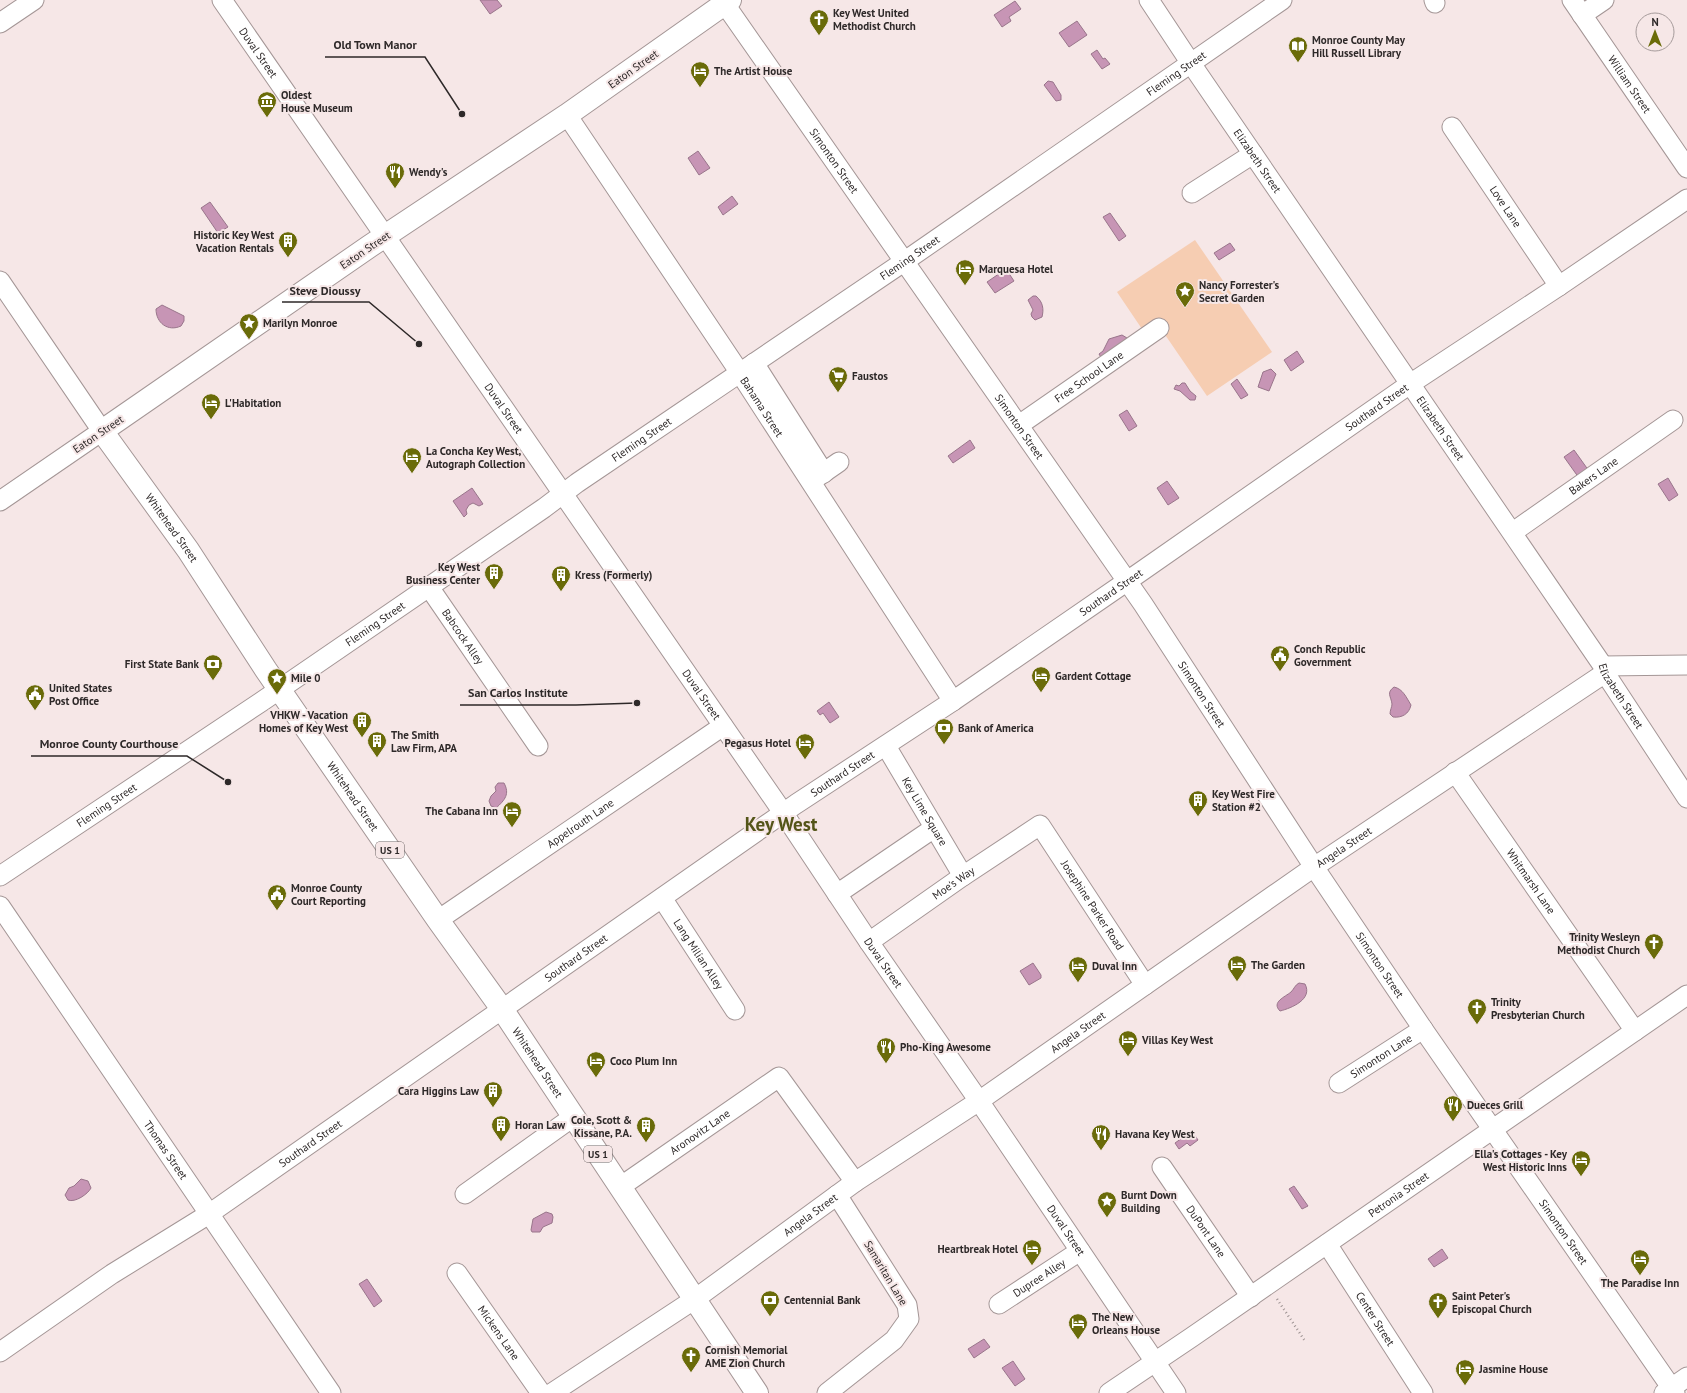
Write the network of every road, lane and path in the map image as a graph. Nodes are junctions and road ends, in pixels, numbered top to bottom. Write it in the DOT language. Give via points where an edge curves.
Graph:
graph roads {
  1 [pos="222,0"];
  2 [pos="1149,0"];
  3 [pos="1282,0"];
  4 [pos="1604,0"];
  5 [pos="726,1"];
  6 [pos="27,2"];
  7 [pos="1577,8"];
  8 [pos="3,16"];
  9 [pos="1190,62"];
  10 [pos="567,115"];
  11 [pos="1452,127"];
  12 [pos="1253,154"];
  13 [pos="1687,168"];
  14 [pos="1192,192"];
  15 [pos="1687,199"];
  16 [pos="385,236"];
  17 [pos="905,261"];
  18 [pos="0,281"];
  19 [pos="1559,286"];
  20 [pos="1159,328"];
  21 [pos="747,368"];
  22 [pos="1410,384"];
  23 [pos="1673,420"];
  24 [pos="1019,426"];
  25 [pos="102,431"];
  26 [pos="562,494"];
  27 [pos="0,501"];
  28 [pos="1513,532"];
  29 [pos="1127,581"];
  30 [pos="429,587"];
  31 [pos="1687,665"];
  32 [pos="1604,669"];
  33 [pos="280,690"];
  34 [pos="952,701"];
  35 [pos="723,726"];
  36 [pos="538,746"];
  37 [pos="886,746"];
  38 [pos="1455,772"];
  39 [pos="1687,798"];
  40 [pos="784,814"];
  41 [pos="1040,825"];
  42 [pos="934,828"];
  43 [pos="1314,866"];
  44 [pos="0,876"];
  45 [pos="963,876"];
  46 [pos="837,894"];
  47 [pos="662,898"];
  48 [pos="0,906"];
  49 [pos="438,920"];
  50 [pos="869,942"];
  51 [pos="1145,985"];
  52 [pos="1687,995"];
  53 [pos="502,1009"];
  54 [pos="735,1010"];
  55 [pos="1423,1029"];
  56 [pos="1635,1031"];
  57 [pos="1339,1082"];
  58 [pos="979,1101"];
  59 [pos="573,1117"];
  60 [pos="1493,1129"];
  61 [pos="1162,1167"];
  62 [pos="855,1182"];
  63 [pos="620,1187"];
  64 [pos="466,1194"];
  65 [pos="837,1195"];
  66 [pos="208,1214"];
  67 [pos="1327,1244"];
  68 [pos="1080,1251"];
  69 [pos="458,1272"];
  70 [pos="1268,1285"];
  71 [pos="1250,1296"];
  72 [pos="694,1299"];
  73 [pos="999,1304"];
  74 [pos="1305,1341"];
  75 [pos="0,1352"];
  76 [pos="1155,1362"];
  77 [pos="1674,1388"];
  78 [pos="332,1393"];
  79 [pos="541,1393"];
  80 [pos="552,1393"];
  81 [pos="757,1393"];
  82 [pos="827,1393"];
  83 [pos="1109,1393"];
  84 [pos="1176,1393"];
  85 [pos="1423,1393"];
  1 -- 16 [label="street, Duval Street"];
  2 -- 9 [label="street, Elizabeth Street"];
  3 -- 9 [label="street, Fleming Street"];
  4 -- 7 [label="street"];
  5 -- 10 [label="main road, Eaton Street"];
  5 -- 17 [label="street, Simonton Street"];
  6 -- 8 [label="street"];
  7 -- 13 [label="street, William Street"];
  9 -- 12 [label="street, Elizabeth Street"];
  9 -- 17 [label="street, Fleming Street"];
  10 -- 16 [label="main road, Eaton Street"];
  10 -- 21 [label="street, Bahama Street"];
  11 -- 19 [label="street, Love Lane"];
  12 -- 14 [label="street"];
  12 -- 22 [label="street, Elizabeth Street"];
  15 -- 19 [label="street, Southard Street"];
  16 -- 25 [label="main road, Eaton Street"];
  16 -- 26 [label="street, Duval Street"];
  17 -- 21 [label="street, Fleming Street"];
  17 -- 24 [label="street, Simonton Street"];
  18 -- 25 [label="street, Whitehead Street"];
  19 -- 22 [label="street, Southard Street"];
  20 -- 24 [label="street, Free School Lane"];
  21 -- 26 [label="street, Fleming Street"];
  21 -- 34 [label="street, Bahama Street" via="824,472"];
  22 -- 28 [label="street, Elizabeth Street"];
  22 -- 29 [label="street, Southard Street"];
  23 -- 28 [label="street, Bakers Lane"];
  24 -- 29 [label="street, Simonton Street"];
  25 -- 27 [label="street, Eaton Street"];
  25 -- 33 [label="main road, Whitehead Street" via="188,550"];
  26 -- 30 [label="street, Fleming Street"];
  26 -- 35 [label="street, Duval Street"];
  28 -- 32 [label="street, Elizabeth Street"];
  29 -- 34 [label="street, Southard Street"];
  29 -- 43 [label="street, Simonton Street"];
  30 -- 33 [label="street, Fleming Street"];
  30 -- 36 [label="street, Babcock Alley"];
  31 -- 32 [label="street"];
  32 -- 38 [label="street, Angela Street"];
  32 -- 39 [label="street, Elizabeth Street"];
  33 -- 44 [label="street, Fleming Street"];
  33 -- 49 [label="main road, Whitehead Street / US 1"];
  34 -- 37 [label="street, Southard Street"];
  35 -- 40 [label="street, Duval Street"];
  35 -- 49 [label="street, Appelrouth Lane"];
  37 -- 40 [label="street, Southard Street"];
  37 -- 42 [label="street, Key Lime Square"];
  38 -- 43 [label="street, Angela Street"];
  38 -- 56 [label="street, Whitmarsh Lane"];
  40 -- 46 [label="street, Duval Street"];
  40 -- 47 [label="street, Southard Street"];
  41 -- 45 [label="street, Moe's Way"];
  41 -- 51 [label="street, Josephine Parker Road"];
  42 -- 45 [label="street, Key Lime Square"];
  42 -- 46 [label="street"];
  43 -- 51 [label="street, Angela Street"];
  43 -- 55 [label="street, Simonton Street"];
  45 -- 50 [label="street, Moe's Way"];
  46 -- 50 [label="street, Duval Street"];
  47 -- 53 [label="street, Southard Street"];
  47 -- 54 [label="street, Lang Milian Alley"];
  48 -- 66 [label="street, Thomas Street"];
  49 -- 53 [label="main road, Whitehead Street / US 1"];
  50 -- 58 [label="street, Duval Street"];
  51 -- 58 [label="street, Angela Street"];
  52 -- 56 [label="street, Petronia Street"];
  53 -- 59 [label="main road, Whitehead Street / US 1"];
  53 -- 66 [label="street, Southard Street"];
  55 -- 57 [label="street, Simonton Lane"];
  55 -- 60 [label="street, Simonton Street"];
  56 -- 60 [label="street, Petronia Street"];
  58 -- 62 [label="street, Angela Street"];
  58 -- 68 [label="street, Duval Street"];
  59 -- 63 [label="main road, Whitehead Street / US 1"];
  59 -- 64 [label="street"];
  60 -- 67 [label="street, Petronia Street"];
  60 -- 77 [label="street, Simonton Street"];
  61 -- 71 [label="street, DuPont Lane"];
  62 -- 63 [label="street, Aronovitz Lane" via="780,1077"];
  62 -- 65 [label="street, Angela Street"];
  63 -- 72 [label="main road, Whitehead Street / US 1"];
  65 -- 72 [label="street, Angela Street"];
  65 -- 82 [label="street, Samaritan Lane" via="907,1305 909,1319 894,1340"];
  66 -- 75 [label="street, Southard Street" via="112,1274"];
  66 -- 78 [label="street, Thomas Street"];
  67 -- 70 [label="street, Petronia Street"];
  67 -- 85 [label="street, Center Street"];
  68 -- 73 [label="street, Dupree Alley"];
  68 -- 76 [label="street, Duval Street"];
  69 -- 79 [label="street, Mickens Lane"];
  70 -- 71 [label="street, Petronia Street"];
  70 -- 74 [label="path"];
  71 -- 76 [label="street, Petronia Street"];
  72 -- 80 [label="street, Angela Street"];
  72 -- 81 [label="main road, Whitehead Street / US 1"];
  76 -- 83 [label="street, Petronia Street"];
  76 -- 84 [label="street, Duval Street"];
}
